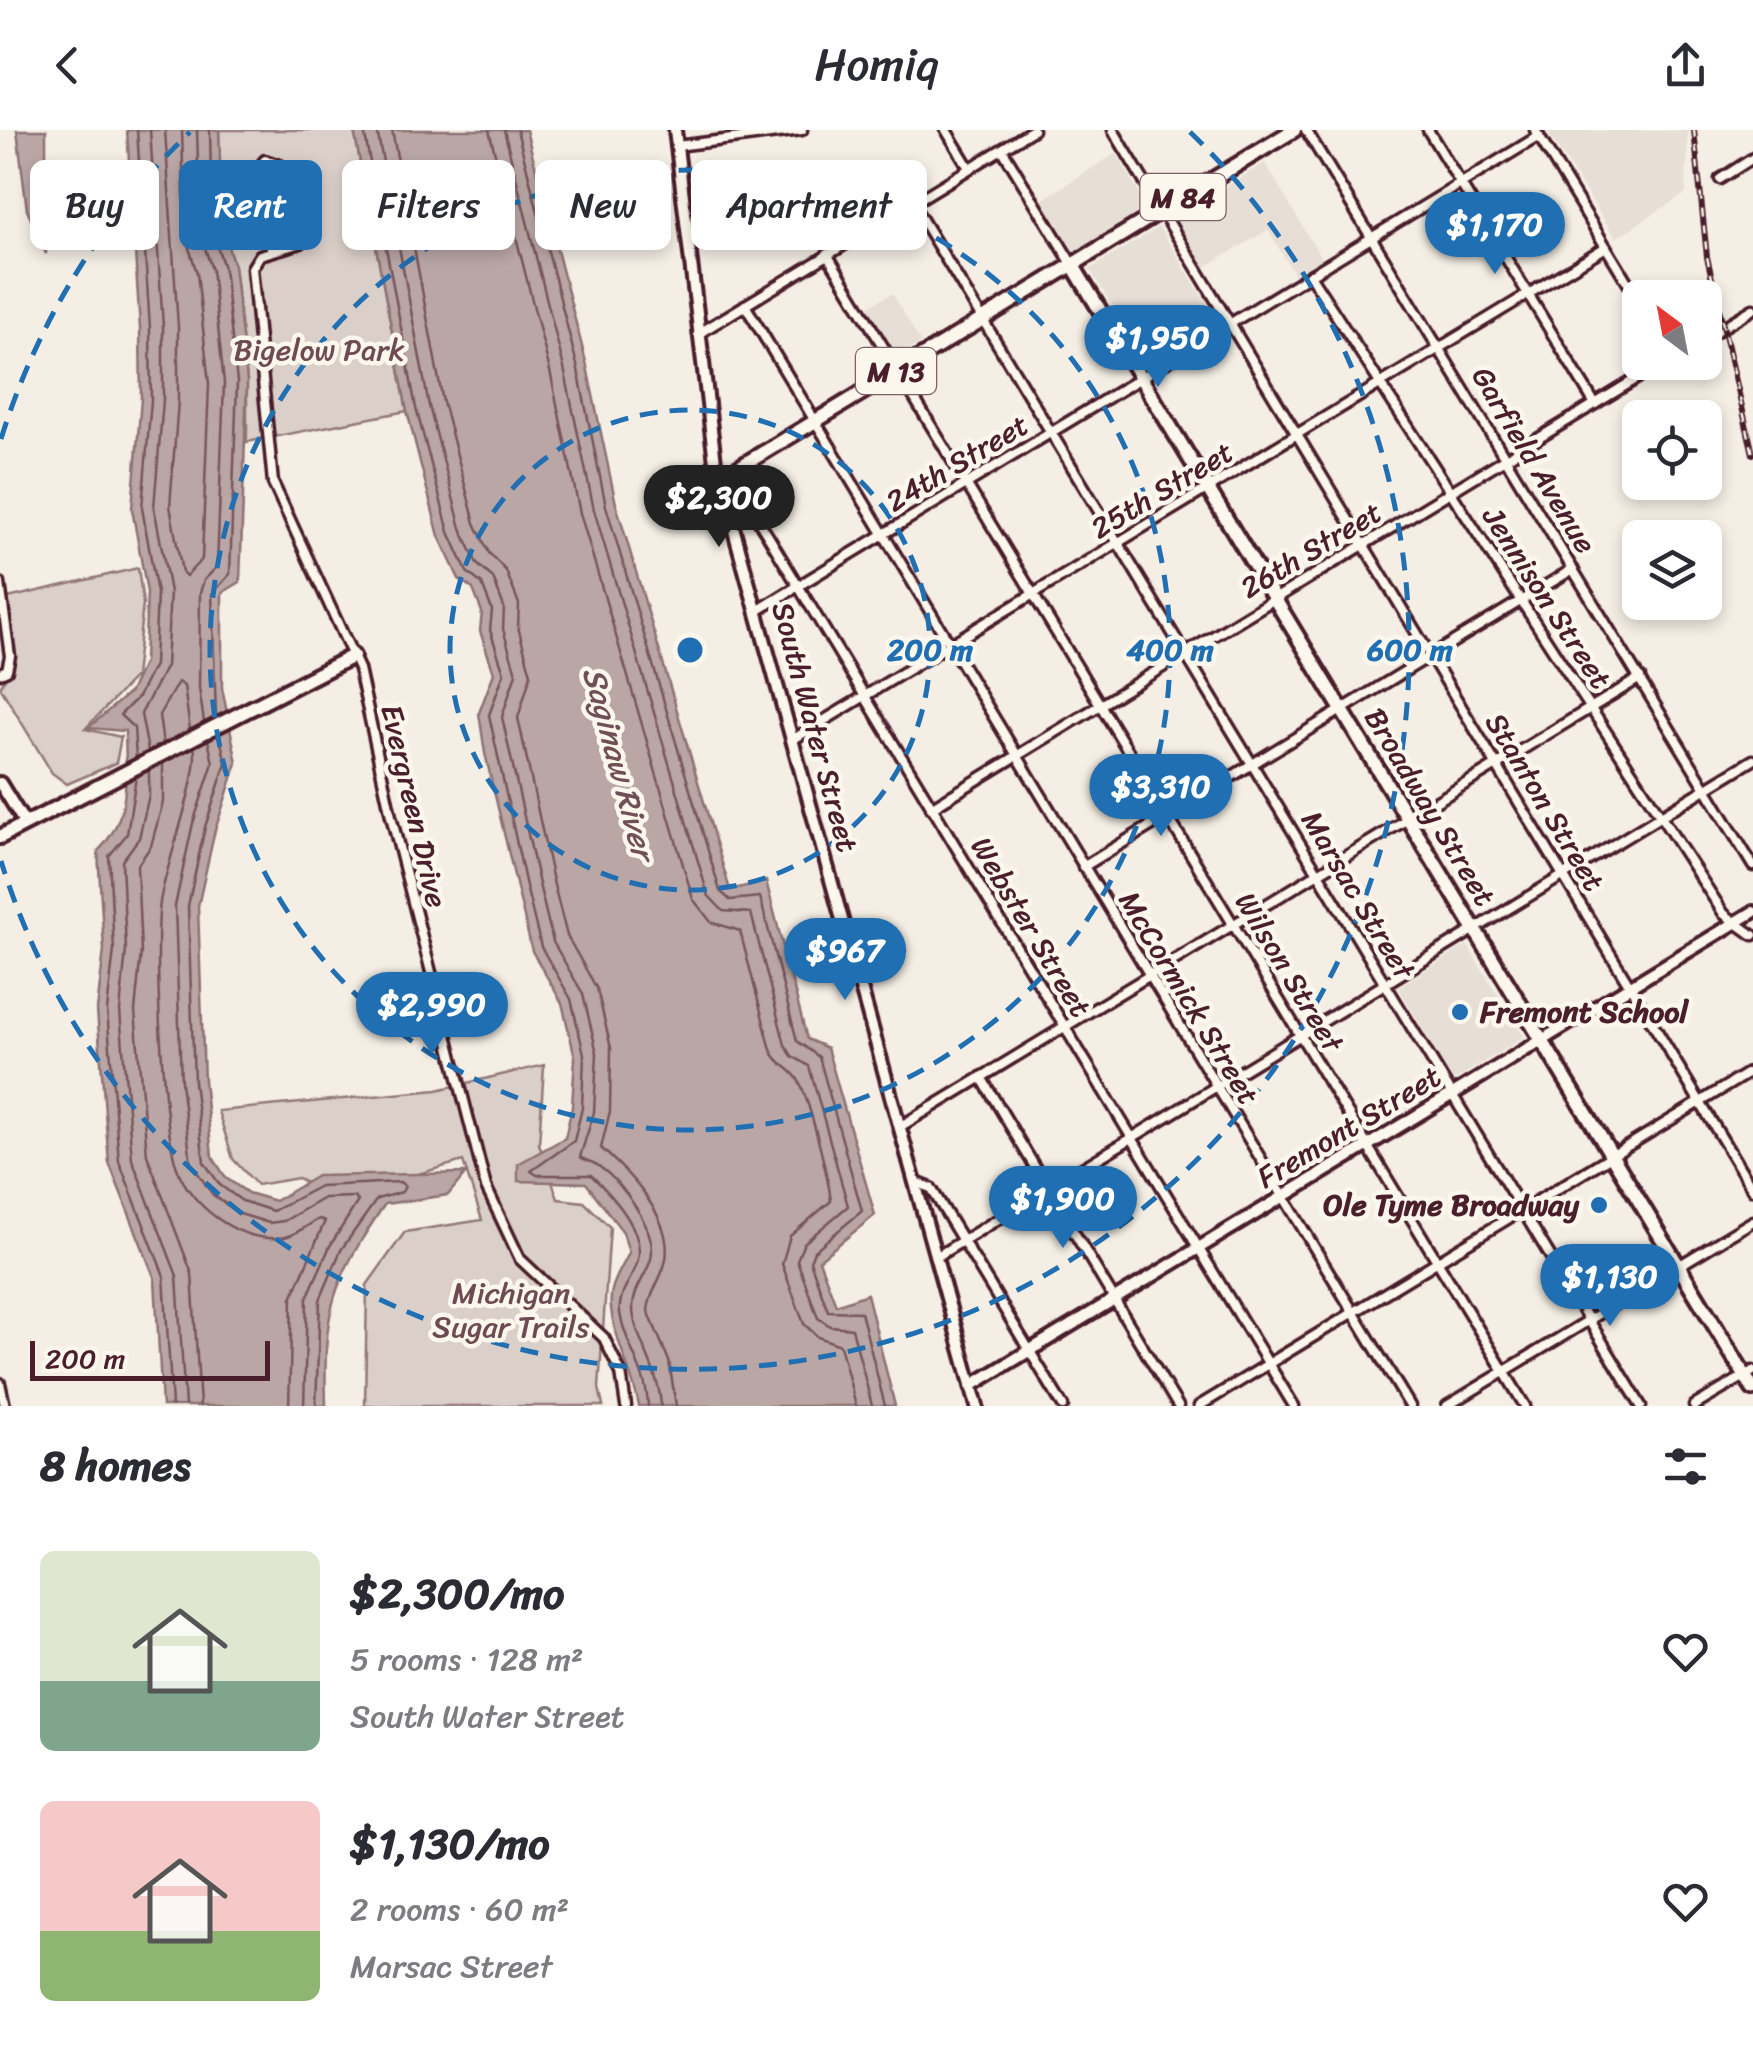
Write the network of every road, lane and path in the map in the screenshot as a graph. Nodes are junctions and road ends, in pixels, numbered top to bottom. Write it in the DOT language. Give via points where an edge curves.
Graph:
graph roads {
  1 [pos="675,130"];
  2 [pos="802,130"];
  3 [pos="946,130"];
  4 [pos="1033,130"];
  5 [pos="1113,130"];
  6 [pos="1294,130"];
  7 [pos="1306,130"];
  8 [pos="1428,130"];
  9 [pos="785,131"];
  10 [pos="1537,133"];
  11 [pos="677,146"];
  12 [pos="1002,149"];
  13 [pos="1753,158"];
  14 [pos="969,168"];
  15 [pos="1720,179"];
  16 [pos="1460,184"];
  17 [pos="927,194"];
  18 [pos="1161,210"];
  19 [pos="927,227"];
  20 [pos="1371,238"];
  21 [pos="1606,247"];
  22 [pos="834,250"];
  23 [pos="272,251"];
  24 [pos="827,254"];
  25 [pos="1072,264"];
  26 [pos="1310,276"];
  27 [pos="1626,280"];
  28 [pos="1528,294"];
  29 [pos="746,305"];
  30 [pos="1753,309"];
  31 [pos="983,318"];
  32 [pos="1230,324"];
  33 [pos="1722,328"];
  34 [pos="698,334"];
  35 [pos="1439,348"];
  36 [pos="898,370"];
  37 [pos="1141,378"];
  38 [pos="1634,380"];
  39 [pos="1380,383"];
  40 [pos="1595,404"];
  41 [pos="815,421"];
  42 [pos="1051,432"];
  43 [pos="1297,434"];
  44 [pos="1506,458"];
  45 [pos="720,479"];
  46 [pos="967,483"];
  47 [pos="1208,489"];
  48 [pos="1451,491"];
  49 [pos="883,534"];
  50 [pos="1118,542"];
  51 [pos="1363,546"];
  52 [pos="1573,569"];
  53 [pos="0,583"];
  54 [pos="798,586"];
  55 [pos="1033,593"];
  56 [pos="1275,600"];
  57 [pos="1521,600"];
  58 [pos="757,610"];
  59 [pos="949,645"];
  60 [pos="1186,654"];
  61 [pos="1430,655"];
  62 [pos="353,656"];
  63 [pos="4,672"];
  64 [pos="1640,678"];
  65 [pos="864,697"];
  66 [pos="1101,705"];
  67 [pos="1590,707"];
  68 [pos="1342,709"];
  69 [pos="792,740"];
  70 [pos="1016,756"];
  71 [pos="1753,760"];
  72 [pos="1253,764"];
  73 [pos="1496,764"];
  74 [pos="0,783"];
  75 [pos="1706,788"];
  76 [pos="931,808"];
  77 [pos="1168,815"];
  78 [pos="1660,817"];
  79 [pos="1408,819"];
  80 [pos="24,822"];
  81 [pos="0,837"];
  82 [pos="1753,866"];
  83 [pos="1082,867"];
  84 [pos="1318,873"];
  85 [pos="1562,875"];
  86 [pos="1753,912"];
  87 [pos="1734,924"];
  88 [pos="1234,925"];
  89 [pos="1474,929"];
  90 [pos="1753,935"];
  91 [pos="1149,976"];
  92 [pos="1385,983"];
  93 [pos="1630,985"];
  94 [pos="1066,1027"];
  95 [pos="1301,1035"];
  96 [pos="1541,1040"];
  97 [pos="1753,1070"];
  98 [pos="982,1077"];
  99 [pos="1216,1086"];
  100 [pos="1452,1094"];
  101 [pos="1700,1102"];
  102 [pos="901,1126"];
  103 [pos="1132,1136"];
  104 [pos="1367,1145"];
  105 [pos="1610,1158"];
  106 [pos="916,1182"];
  107 [pos="1047,1188"];
  108 [pos="1753,1190"];
  109 [pos="1283,1196"];
  110 [pos="1521,1210"];
  111 [pos="1753,1220"];
  112 [pos="962,1241"];
  113 [pos="1198,1247"];
  114 [pos="936,1256"];
  115 [pos="1438,1261"];
  116 [pos="1679,1266"];
  117 [pos="1114,1299"];
  118 [pos="1353,1313"];
  119 [pos="1589,1320"];
  120 [pos="1030,1351"];
  121 [pos="1268,1363"];
  122 [pos="1504,1371"];
  123 [pos="1749,1373"];
  124 [pos="0,1382"];
  125 [pos="971,1386"];
  126 [pos="1753,1388"];
  127 [pos="3,1402"];
  128 [pos="626,1406"];
  129 [pos="977,1406"];
  130 [pos="1063,1406"];
  131 [pos="1178,1406"];
  132 [pos="1199,1406"];
  133 [pos="1294,1406"];
  134 [pos="1410,1406"];
  135 [pos="1447,1406"];
  136 [pos="1525,1406"];
  137 [pos="1641,1406"];
  138 [pos="1694,1406"];
  1 -- 11 [label="street, South Water Street"];
  2 -- 9 [label="street"];
  3 -- 14 [label="street"];
  4 -- 12 [label="street"];
  5 -- 18 [label="street, Stanton Street"];
  6 -- 18 [label="main road, M 84"];
  7 -- 20 [label="street, Garfield Avenue"];
  8 -- 16 [label="street"];
  9 -- 11 [label="street"];
  10 -- 16 [label="street, 24th Street"];
  10 -- 21 [label="street"];
  11 -- 34 [label="street, South Water Street"];
  12 -- 14 [label="street"];
  12 -- 25 [label="street, Broadway Street"];
  13 -- 15 [label="street"];
  14 -- 17 [label="street"];
  16 -- 20 [label="street, 24th Street"];
  16 -- 28 [label="street"];
  18 -- 25 [label="main road, M 84"];
  18 -- 32 [label="street, Stanton Street"];
  19 -- 31 [label="street, Marsac Street"];
  20 -- 26 [label="street, 24th Street"];
  20 -- 35 [label="street, Garfield Avenue"];
  21 -- 27 [label="street"];
  21 -- 28 [label="street, 25th Street"];
  22 -- 24 [label="street"];
  23 -- 23 [label="street, Evergreen Drive" via="254,175 265,160 280,165 301,244"];
  23 -- 62 [label="street, Evergreen Drive" via="252,268 273,483"];
  24 -- 29 [label="street"];
  24 -- 36 [label="street, Wilson Street"];
  25 -- 31 [label="main road, M 13"];
  25 -- 37 [label="main road, Broadway Street"];
  26 -- 32 [label="street, 24th Street"];
  26 -- 39 [label="street, Jennison Street"];
  28 -- 35 [label="street, 25th Street"];
  28 -- 40 [label="street"];
  29 -- 34 [label="street"];
  29 -- 41 [label="street, McCormick Street"];
  30 -- 33 [label="street"];
  31 -- 36 [label="main road, M 13"];
  31 -- 42 [label="street, Marsac Street"];
  32 -- 37 [label="street, 24th Street"];
  32 -- 43 [label="street, Stanton Street"];
  34 -- 45 [label="street, South Water Street"];
  35 -- 39 [label="street, 25th Street"];
  35 -- 44 [label="street, Garfield Avenue"];
  36 -- 41 [label="main road, M 13"];
  36 -- 46 [label="street, Wilson Street"];
  37 -- 42 [label="street, 24th Street"];
  37 -- 47 [label="main road, Broadway Street"];
  38 -- 40 [label="street, 26th Street"];
  39 -- 43 [label="street, 25th Street"];
  39 -- 48 [label="street, Jennison Street"];
  40 -- 44 [label="street, 26th Street"];
  41 -- 45 [label="main road, M 13"];
  41 -- 49 [label="street, McCormick Street"];
  42 -- 46 [label="street, 24th Street"];
  42 -- 50 [label="street, Marsac Street"];
  43 -- 47 [label="street, 25th Street"];
  43 -- 51 [label="street, Stanton Street"];
  44 -- 48 [label="street, 26th Street"];
  44 -- 52 [label="street, Garfield Avenue"];
  45 -- 54 [label="street, Webster Street" via="749,506"];
  45 -- 58 [label="street, South Water Street"];
  46 -- 49 [label="street, 24th Street"];
  46 -- 55 [label="street, Wilson Street"];
  47 -- 50 [label="street, 25th Street"];
  47 -- 56 [label="main road, Broadway Street"];
  48 -- 51 [label="street, 26th Street"];
  48 -- 57 [label="street, Jennison Street"];
  49 -- 54 [label="street, 24th Street"];
  49 -- 59 [label="street, McCormick Street"];
  50 -- 55 [label="street, 25th Street"];
  50 -- 60 [label="street, Marsac Street"];
  51 -- 56 [label="street, 26th Street"];
  51 -- 61 [label="street, Stanton Street"];
  52 -- 57 [label="street"];
  52 -- 64 [label="street, Garfield Avenue"];
  53 -- 63 [label="street" via="10,656"];
  54 -- 58 [label="street, 24th Street"];
  54 -- 65 [label="street, Webster Street"];
  55 -- 59 [label="street, 25th Street"];
  55 -- 66 [label="street, Wilson Street"];
  56 -- 60 [label="street, 26th Street"];
  56 -- 68 [label="main road, Broadway Street"];
  57 -- 61 [label="street"];
  57 -- 67 [label="street, Jennison Street"];
  58 -- 69 [label="street, South Water Street"];
  59 -- 65 [label="street, 25th Street"];
  59 -- 70 [label="street, McCormick Street"];
  60 -- 66 [label="street, 26th Street"];
  60 -- 72 [label="street, Marsac Street"];
  61 -- 68 [label="street"];
  61 -- 73 [label="street, Stanton Street"];
  62 -- 80 [label="main road"];
  62 -- 128 [label="street, Evergreen Drive" via="486,1188 520,1259 604,1338 621,1373"];
  64 -- 67 [label="street"];
  64 -- 75 [label="street, Garfield Avenue"];
  65 -- 69 [label="street, 25th Street"];
  65 -- 76 [label="street, Webster Street"];
  66 -- 70 [label="street, 26th Street"];
  66 -- 77 [label="street, Wilson Street"];
  67 -- 73 [label="street"];
  67 -- 78 [label="street, Jennison Street"];
  68 -- 72 [label="street"];
  68 -- 79 [label="main road, Broadway Street"];
  69 -- 102 [label="street, South Water Street"];
  70 -- 76 [label="street, 26th Street"];
  70 -- 83 [label="street, McCormick Street"];
  71 -- 75 [label="street"];
  72 -- 77 [label="street"];
  72 -- 84 [label="street, Marsac Street"];
  73 -- 79 [label="street"];
  73 -- 85 [label="street, Stanton Street"];
  74 -- 80 [label="street"];
  75 -- 78 [label="street"];
  75 -- 82 [label="street, Garfield Avenue"];
  76 -- 94 [label="street, Webster Street"];
  77 -- 83 [label="street"];
  77 -- 88 [label="street, Wilson Street"];
  78 -- 85 [label="street"];
  78 -- 87 [label="street, Jennison Street"];
  79 -- 84 [label="street"];
  79 -- 89 [label="main road, Broadway Street"];
  80 -- 81 [label="main road"];
  83 -- 91 [label="street, McCormick Street"];
  84 -- 88 [label="street"];
  84 -- 92 [label="street, Marsac Street"];
  85 -- 89 [label="street"];
  85 -- 93 [label="street, Stanton Street"];
  86 -- 87 [label="street, Fremont Street"];
  87 -- 90 [label="street, Jennison Street"];
  87 -- 93 [label="street, Fremont Street"];
  88 -- 91 [label="street"];
  88 -- 95 [label="street, Wilson Street"];
  89 -- 92 [label="street"];
  89 -- 96 [label="main road, Broadway Street"];
  91 -- 94 [label="street"];
  91 -- 99 [label="street, McCormick Street"];
  92 -- 95 [label="street"];
  92 -- 100 [label="street, Marsac Street"];
  93 -- 96 [label="street, Fremont Street"];
  93 -- 101 [label="street, Stanton Street"];
  94 -- 98 [label="street"];
  94 -- 103 [label="street, Webster Street"];
  95 -- 99 [label="street"];
  95 -- 104 [label="street, Wilson Street"];
  96 -- 100 [label="street, Fremont Street"];
  96 -- 105 [label="main road, Broadway Street"];
  97 -- 101 [label="street"];
  98 -- 102 [label="street"];
  98 -- 107 [label="street"];
  99 -- 103 [label="street"];
  99 -- 109 [label="street, McCormick Street"];
  100 -- 104 [label="street, Fremont Street"];
  100 -- 110 [label="street, Marsac Street"];
  101 -- 105 [label="street"];
  101 -- 108 [label="street, Stanton Street"];
  102 -- 106 [label="street, South Water Street"];
  103 -- 107 [label="street"];
  103 -- 113 [label="street, Webster Street"];
  104 -- 109 [label="street, Fremont Street"];
  104 -- 115 [label="street, Wilson Street"];
  105 -- 110 [label="street"];
  105 -- 116 [label="main road, Broadway Street"];
  106 -- 112 [label="street" via="931,1188"];
  106 -- 114 [label="street, South Water Street"];
  107 -- 112 [label="street"];
  107 -- 117 [label="street"];
  109 -- 113 [label="street, Fremont Street"];
  109 -- 118 [label="street, McCormick Street"];
  110 -- 115 [label="street"];
  110 -- 119 [label="street, Marsac Street"];
  111 -- 116 [label="street"];
  112 -- 114 [label="street"];
  112 -- 120 [label="street"];
  113 -- 117 [label="street, Fremont Street"];
  113 -- 121 [label="street, Webster Street"];
  114 -- 125 [label="street, South Water Street"];
  115 -- 118 [label="street"];
  115 -- 122 [label="street, Wilson Street"];
  116 -- 119 [label="street"];
  116 -- 123 [label="main road, Broadway Street"];
  117 -- 120 [label="street, Fremont Street"];
  117 -- 131 [label="street"];
  118 -- 121 [label="street"];
  118 -- 134 [label="street, McCormick Street"];
  119 -- 122 [label="street"];
  119 -- 137 [label="street, Marsac Street"];
  120 -- 125 [label="street, Fremont Street"];
  120 -- 130 [label="street"];
  121 -- 132 [label="street"];
  121 -- 133 [label="street, Webster Street"];
  122 -- 135 [label="street"];
  122 -- 136 [label="street, Wilson Street"];
  123 -- 126 [label="main road, Broadway Street"];
  123 -- 138 [label="street"];
  124 -- 127 [label="street"];
  125 -- 129 [label="street, South Water Street"];
}
